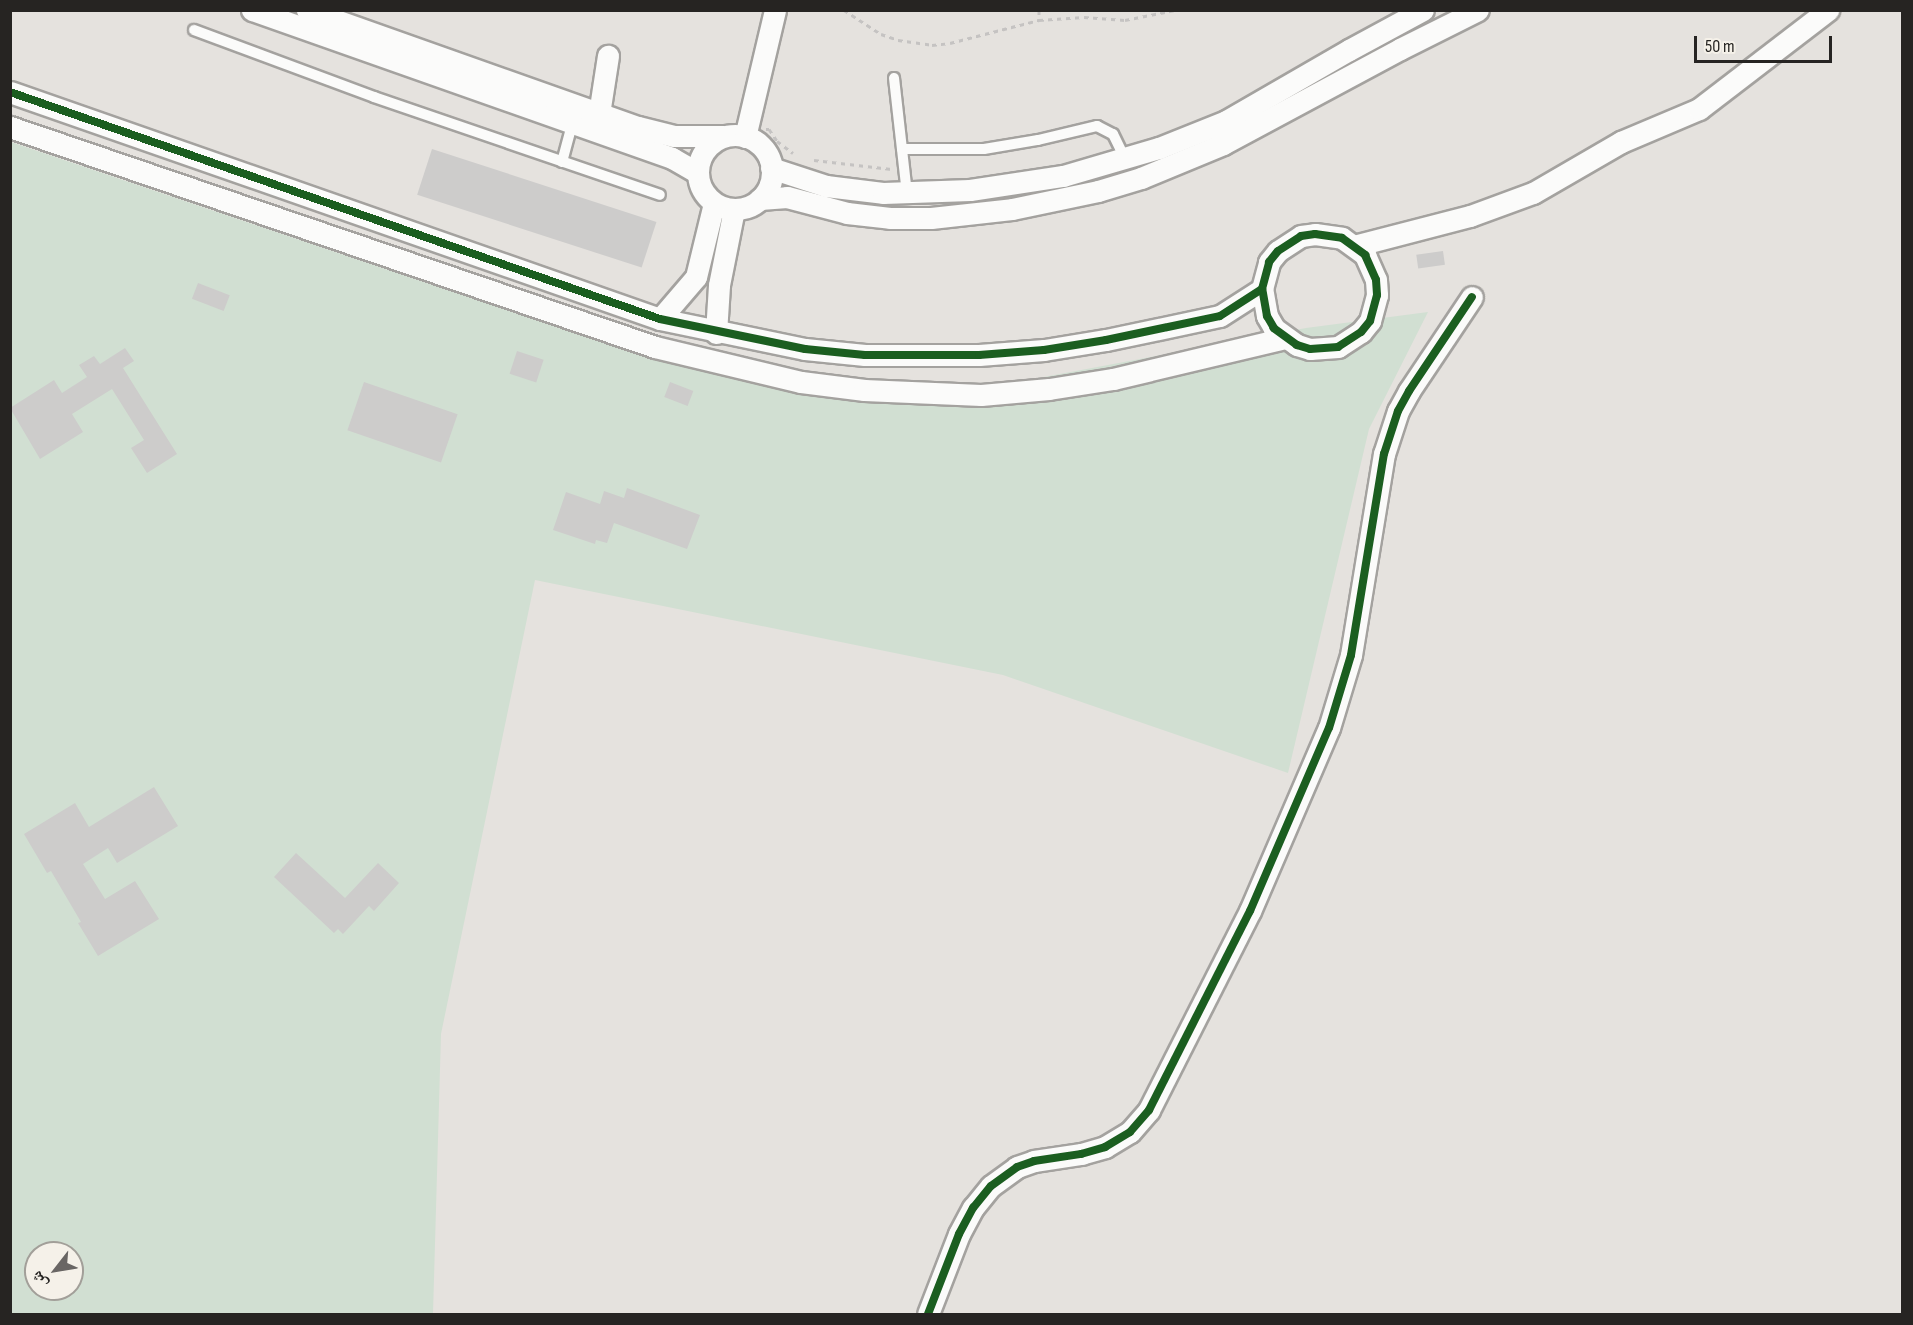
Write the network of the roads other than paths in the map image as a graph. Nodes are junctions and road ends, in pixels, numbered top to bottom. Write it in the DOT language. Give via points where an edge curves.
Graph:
graph roads {
  1 [pos="252,10"];
  2 [pos="307,10"];
  3 [pos="776,10"];
  4 [pos="1423,10"];
  5 [pos="1478,10"];
  6 [pos="1828,10"];
  7 [pos="1394,17"];
  8 [pos="194,30"];
  9 [pos="608,56"];
  10 [pos="894,78"];
  11 [pos="10,92"];
  12 [pos="599,114"];
  13 [pos="1258,115"];
  14 [pos="572,124"];
  15 [pos="10,127"];
  16 [pos="746,132"];
  17 [pos="723,136"];
  18 [pos="902,149"];
  19 [pos="1125,159"];
  20 [pos="562,162"];
  21 [pos="771,168"];
  22 [pos="698,173"];
  23 [pos="907,193"];
  24 [pos="660,195"];
  25 [pos="760,199"];
  26 [pos="724,206"];
  27 [pos="1354,246"];
  28 [pos="1262,289"];
  29 [pos="1472,297"];
  30 [pos="660,319"];
  31 [pos="716,333"];
  32 [pos="1285,338"];
  33 [pos="928,1314"];
  1 -- 14 [label="street"];
  2 -- 12 [label="street"];
  3 -- 16 [label="street"];
  4 -- 7 [label="street"];
  5 -- 13 [label="street"];
  6 -- 27 [label="street" via="1699,109 1621,142 1533,193 1470,216"];
  7 -- 13 [label="street"];
  8 -- 20 [label="lane"];
  9 -- 12 [label="street"];
  10 -- 18 [label="lane"];
  11 -- 30 [label="street"];
  12 -- 17 [label="street" via="674,136"];
  13 -- 19 [label="street"];
  13 -- 25 [label="street" via="1223,144 1141,178 1012,209 931,218 890,218 847,213 787,197"];
  14 -- 20 [label="lane"];
  14 -- 22 [label="street" via="672,158"];
  15 -- 32 [label="street" via="655,347 801,382 864,390 981,395 1038,390 1113,379"];
  16 -- 17 [label="street"];
  16 -- 21 [label="street" via="763,149"];
  17 -- 22 [label="street" via="707,148"];
  18 -- 19 [label="lane" via="984,149 1097,126 1113,134"];
  18 -- 23 [label="lane"];
  19 -- 23 [label="street" via="1032,182"];
  20 -- 24 [label="lane"];
  21 -- 23 [label="street" via="826,186"];
  21 -- 25 [label="street" via="770,185"];
  22 -- 26 [label="street" via="701,187"];
  25 -- 26 [label="street" via="744,208"];
  26 -- 30 [label="street" via="696,277"];
  26 -- 31 [label="street"];
  27 -- 28 [label="street" via="1329,234 1301,237 1278,251 1269,262"];
  27 -- 32 [label="street" via="1368,261 1376,280 1375,308 1370,321 1338,347 1310,349"];
  28 -- 31 [label="street" via="1220,316 1044,350 979,355 865,355"];
  28 -- 32 [label="street" via="1267,316"];
  29 -- 33 [label="street" via="1398,411 1384,454 1351,655 1329,728 1250,911 1149,1110 1130,1132 1105,1147 1034,1161 1017,1167 991,1186 959,1234"];
  30 -- 31 [label="street"];
}
